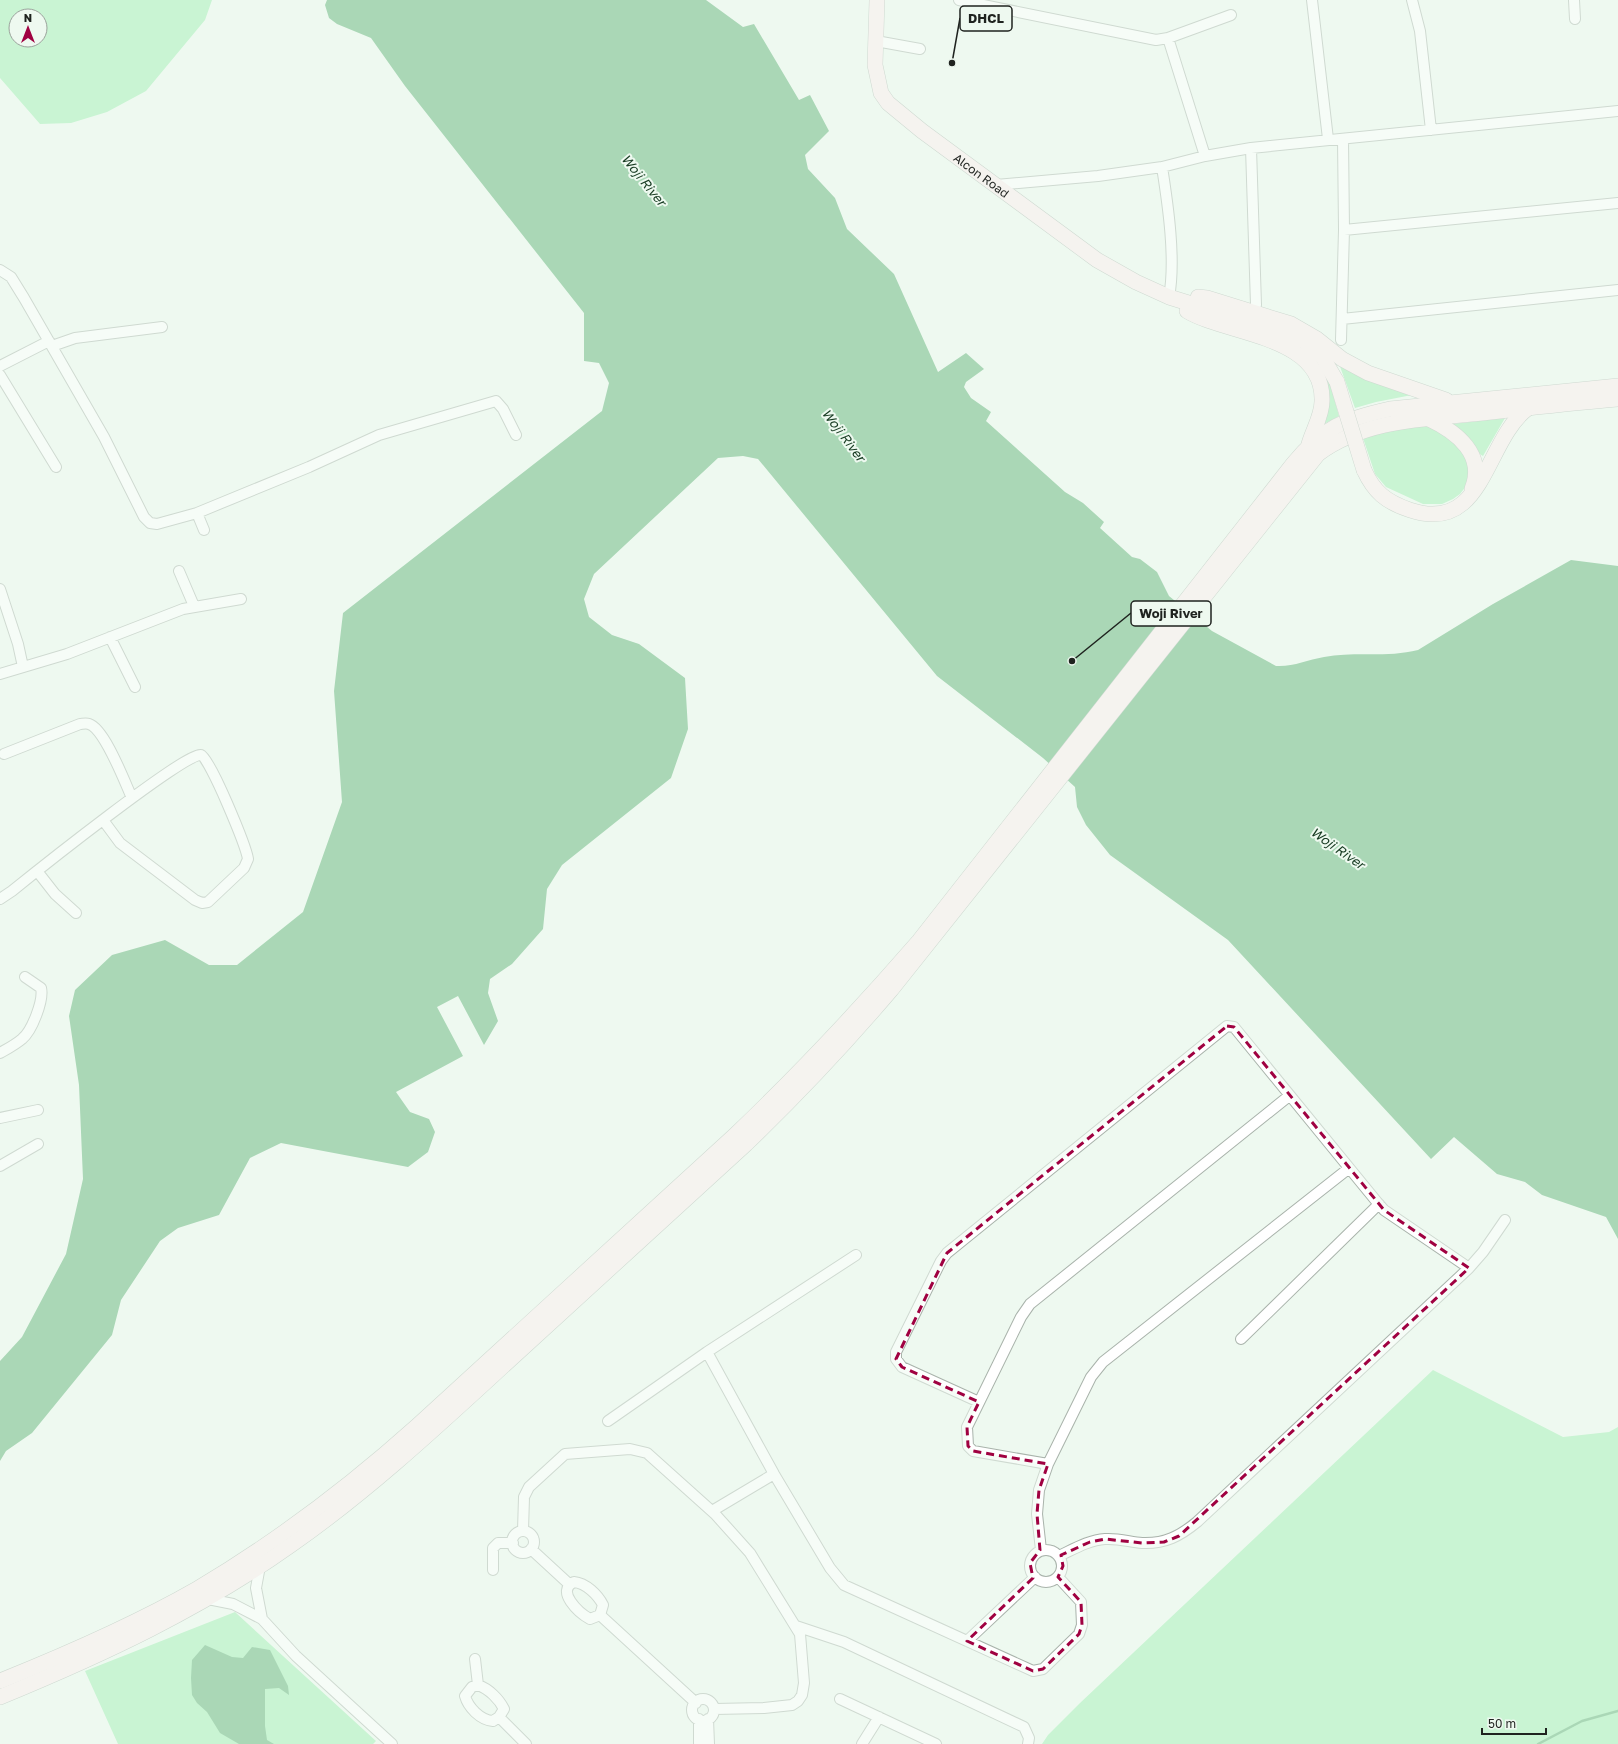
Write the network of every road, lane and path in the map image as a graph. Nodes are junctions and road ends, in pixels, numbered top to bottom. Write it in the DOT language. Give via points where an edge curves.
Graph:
graph roads {
  1 [pos="877,0"];
  2 [pos="959,0"];
  3 [pos="1312,0"];
  4 [pos="1412,0"];
  5 [pos="1574,0"];
  6 [pos="1231,15"];
  7 [pos="1575,19"];
  8 [pos="1168,38"];
  9 [pos="876,41"];
  10 [pos="920,49"];
  11 [pos="1618,111"];
  12 [pos="1430,130"];
  13 [pos="1328,139"];
  14 [pos="1343,139"];
  15 [pos="1251,148"];
  16 [pos="1205,156"];
  17 [pos="1162,167"];
  18 [pos="996,185"];
  19 [pos="1618,203"];
  20 [pos="1344,230"];
  21 [pos="0,270"];
  22 [pos="1618,290"];
  23 [pos="1169,297"];
  24 [pos="1256,305"];
  25 [pos="1342,319"];
  26 [pos="162,327"];
  27 [pos="1341,340"];
  28 [pos="50,343"];
  29 [pos="0,366"];
  30 [pos="0,375"];
  31 [pos="1618,386"];
  32 [pos="1618,399"];
  33 [pos="1459,402"];
  34 [pos="1528,408"];
  35 [pos="1428,419"];
  36 [pos="516,434"];
  37 [pos="1309,445"];
  38 [pos="56,467"];
  39 [pos="1468,499"];
  40 [pos="197,513"];
  41 [pos="204,530"];
  42 [pos="1231,553"];
  43 [pos="179,571"];
  44 [pos="0,589"];
  45 [pos="241,599"];
  46 [pos="194,606"];
  47 [pos="110,637"];
  48 [pos="24,667"];
  49 [pos="0,674"];
  50 [pos="135,686"];
  51 [pos="4,754"];
  52 [pos="1041,792"];
  53 [pos="132,798"];
  54 [pos="103,820"];
  55 [pos="37,871"];
  56 [pos="0,899"];
  57 [pos="76,913"];
  58 [pos="25,977"];
  59 [pos="0,1053"];
  60 [pos="1289,1096"];
  61 [pos="38,1110"];
  62 [pos="0,1118"];
  63 [pos="38,1144"];
  64 [pos="0,1166"];
  65 [pos="1348,1169"];
  66 [pos="1379,1204"];
  67 [pos="1505,1220"];
  68 [pos="856,1255"];
  69 [pos="1470,1268"];
  70 [pos="1241,1339"];
  71 [pos="707,1352"];
  72 [pos="979,1402"];
  73 [pos="608,1421"];
  74 [pos="1048,1464"];
  75 [pos="774,1474"];
  76 [pos="712,1511"];
  77 [pos="523,1531"];
  78 [pos="513,1543"];
  79 [pos="531,1549"];
  80 [pos="1041,1550"];
  81 [pos="1059,1556"];
  82 [pos="260,1566"];
  83 [pos="493,1570"];
  84 [pos="1035,1577"];
  85 [pos="1058,1577"];
  86 [pos="569,1584"];
  87 [pos="208,1599"];
  88 [pos="600,1615"];
  89 [pos="262,1619"];
  90 [pos="796,1626"];
  91 [pos="967,1641"];
  92 [pos="475,1659"];
  93 [pos="0,1681"];
  94 [pos="478,1685"];
  95 [pos="0,1696"];
  96 [pos="840,1699"];
  97 [pos="696,1702"];
  98 [pos="714,1709"];
  99 [pos="499,1717"];
  100 [pos="879,1717"];
  101 [pos="703,1719"];
  102 [pos="392,1744"];
  103 [pos="526,1744"];
  104 [pos="699,1744"];
  105 [pos="709,1744"];
  106 [pos="862,1744"];
  107 [pos="936,1744"];
  108 [pos="1028,1744"];
  1 -- 9 [label="main road, Alcon Road"];
  2 -- 8 [label="street" via="1151,40"];
  3 -- 13 [label="street"];
  4 -- 12 [label="street" via="1420,31"];
  5 -- 7 [label="street"];
  6 -- 8 [label="street"];
  8 -- 16 [label="street"];
  9 -- 10 [label="street"];
  9 -- 18 [label="main road, Alcon Road" via="878,81 881,93 888,103"];
  11 -- 12 [label="street"];
  12 -- 14 [label="street"];
  13 -- 14 [label="street"];
  13 -- 15 [label="street"];
  14 -- 20 [label="street"];
  15 -- 16 [label="street"];
  15 -- 24 [label="street"];
  16 -- 17 [label="street"];
  17 -- 18 [label="street" via="1098,176"];
  17 -- 23 [label="street" via="1168,214 1171,283"];
  18 -- 23 [label="main road, Alcon Road" via="1097,260"];
  19 -- 20 [label="street"];
  20 -- 25 [label="street"];
  21 -- 28 [label="street" via="11,277"];
  22 -- 25 [label="street"];
  23 -- 33 [label="main road" via="1207,298 1291,324 1317,339 1342,359 1368,373"];
  23 -- 37 [label="main road" via="1177,305 1202,318 1280,344 1313,369 1320,382 1322,401"];
  23 -- 39 [label="main road, bridge" via="1304,341 1323,358 1337,382 1364,470 1370,484 1380,495 1409,510 1425,514 1450,511"];
  25 -- 27 [label="street"];
  26 -- 28 [label="street"];
  28 -- 29 [label="street"];
  28 -- 40 [label="street" via="104,437 144,517 150,523 157,524"];
  30 -- 38 [label="street"];
  31 -- 33 [label="main road"];
  32 -- 34 [label="main road"];
  33 -- 37 [label="main road" via="1367,414 1330,429"];
  34 -- 35 [label="main road"];
  34 -- 39 [label="main road" via="1507,431 1481,483"];
  35 -- 39 [label="main road" via="1449,430 1473,454 1476,474"];
  35 -- 42 [label="main road" via="1402,421 1362,432 1318,454"];
  36 -- 40 [label="street" via="496,401 379,435"];
  37 -- 42 [label="main road"];
  40 -- 41 [label="street"];
  42 -- 52 [label="main road"];
  43 -- 46 [label="street"];
  44 -- 48 [label="street"];
  45 -- 46 [label="street"];
  46 -- 47 [label="street"];
  47 -- 48 [label="street"];
  47 -- 50 [label="street"];
  48 -- 49 [label="street"];
  51 -- 53 [label="street" via="80,724 90,724 99,731 106,743"];
  52 -- 82 [label="main road" via="891,990 800,1091 746,1144 380,1477 292,1545"];
  52 -- 93 [label="main road" via="914,946 779,1093 370,1468 282,1534 196,1589 64,1655"];
  53 -- 54 [label="street"];
  53 -- 54 [label="street" via="181,763 201,755 217,778 247,852 248,859 244,868 208,902 202,903 120,843"];
  54 -- 55 [label="street"];
  55 -- 56 [label="street"];
  55 -- 57 [label="street" via="55,894"];
  58 -- 59 [label="street" via="41,988 38,1012 22,1039"];
  60 -- 65 [label="street"];
  60 -- 72 [label="street" via="1030,1304"];
  60 -- 72 [label="street" via="1234,1027 1227,1026 947,1252 940,1261 900,1345 896,1359 902,1367"];
  61 -- 62 [label="street"];
  63 -- 64 [label="street"];
  65 -- 66 [label="street"];
  65 -- 74 [label="street" via="1103,1362 1091,1377"];
  66 -- 69 [label="street" via="1384,1210"];
  66 -- 70 [label="street"];
  67 -- 69 [label="street"];
  68 -- 71 [label="street"];
  69 -- 81 [label="street" via="1179,1536 1164,1542 1142,1543 1105,1539 1090,1542"];
  71 -- 73 [label="street"];
  71 -- 75 [label="street"];
  72 -- 74 [label="street" via="967,1427 968,1446 973,1451"];
  74 -- 80 [label="street" via="1039,1490 1037,1514"];
  75 -- 76 [label="street"];
  75 -- 91 [label="street" via="830,1568 844,1585"];
  76 -- 77 [label="street" via="647,1453 630,1449 565,1454 529,1487 523,1504"];
  76 -- 90 [label="street" via="750,1553"];
  77 -- 78 [label="street" via="515,1535"];
  77 -- 79 [label="street" via="533,1538 534,1545"];
  78 -- 79 [label="street" via="520,1552"];
  78 -- 83 [label="street" via="498,1543 494,1548"];
  79 -- 86 [label="street"];
  80 -- 81 [label="street" via="1050,1550"];
  80 -- 84 [label="street" via="1030,1563"];
  81 -- 85 [label="street" via="1063,1566"];
  82 -- 87 [label="main road"];
  82 -- 89 [label="street" via="256,1588"];
  84 -- 85 [label="street" via="1044,1582"];
  84 -- 91 [label="street"];
  85 -- 91 [label="street" via="1081,1602 1082,1625 1079,1634 1043,1669 1033,1671"];
  86 -- 88 [label="street" via="584,1584 601,1601 603,1606"];
  86 -- 88 [label="street" via="567,1596 584,1616 590,1619"];
  87 -- 89 [label="street" via="233,1604"];
  87 -- 95 [label="main road" via="63,1671"];
  88 -- 97 [label="street"];
  89 -- 102 [label="street" via="296,1656"];
  90 -- 98 [label="street" via="800,1634 804,1683 798,1701 782,1707"];
  90 -- 108 [label="street" via="844,1642 1024,1727 1029,1738"];
  92 -- 94 [label="street"];
  94 -- 99 [label="street" via="501,1702 504,1709"];
  94 -- 99 [label="street" via="472,1687 465,1696 467,1704 486,1721 493,1722"];
  96 -- 100 [label="street"];
  97 -- 98 [label="street" via="705,1699"];
  97 -- 101 [label="street" via="693,1712"];
  98 -- 101 [label="street" via="712,1716"];
  99 -- 103 [label="street"];
  100 -- 106 [label="street"];
  100 -- 107 [label="street"];
  101 -- 104 [label="street"];
  101 -- 105 [label="street"];
}
